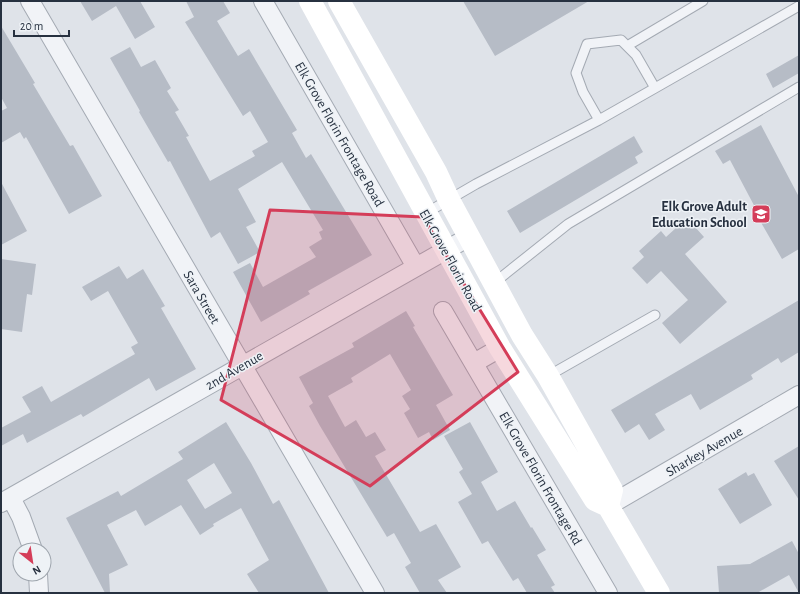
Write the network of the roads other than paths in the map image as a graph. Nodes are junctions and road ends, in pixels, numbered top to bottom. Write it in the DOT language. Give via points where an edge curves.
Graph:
graph roads {
  1 [pos="30,1"];
  2 [pos="263,1"];
  3 [pos="310,1"];
  4 [pos="339,1"];
  5 [pos="703,1"];
  6 [pos="799,6"];
  7 [pos="627,46"];
  8 [pos="799,87"];
  9 [pos="655,88"];
  10 [pos="599,120"];
  11 [pos="449,200"];
  12 [pos="426,214"];
  13 [pos="469,237"];
  14 [pos="446,251"];
  15 [pos="416,267"];
  16 [pos="494,283"];
  17 [pos="443,311"];
  18 [pos="655,315"];
  19 [pos="500,348"];
  20 [pos="474,364"];
  21 [pos="242,365"];
  22 [pos="548,376"];
  23 [pos="799,395"];
  24 [pos="6,501"];
  25 [pos="608,506"];
  26 [pos="30,542"];
  27 [pos="38,582"];
  28 [pos="39,593"];
  29 [pos="375,593"];
  30 [pos="608,593"];
  31 [pos="659,593"];
  1 -- 21 [label="street, Sara Street"];
  2 -- 15 [label="street, Elk Grove Florin Frontage Road"];
  3 -- 12 [label="main road, Elk Grove Florin Road"];
  4 -- 11 [label="main road, Elk Grove Florin Road" via="432,165"];
  5 -- 7 [label="lane"];
  6 -- 9 [label="lane"];
  7 -- 9 [label="lane" via="636,54"];
  7 -- 10 [label="lane" via="621,40 588,44 576,73 583,92"];
  8 -- 16 [label="lane" via="568,224"];
  9 -- 10 [label="lane"];
  10 -- 11 [label="lane"];
  11 -- 12 [label="lane"];
  11 -- 13 [label="main road, Elk Grove Florin Road"];
  12 -- 14 [label="main road, Elk Grove Florin Road"];
  13 -- 14 [label="street, 2nd Avenue"];
  13 -- 16 [label="main road, Elk Grove Florin Road"];
  14 -- 15 [label="street, 2nd Avenue"];
  14 -- 19 [label="main road, Elk Grove Florin Road"];
  15 -- 21 [label="street, 2nd Avenue"];
  16 -- 22 [label="main road, Elk Grove Florin Road"];
  17 -- 20 [label="street, Elk Grove Florin Frontage Rd"];
  18 -- 22 [label="lane"];
  19 -- 20 [label="street"];
  19 -- 25 [label="main road, Elk Grove Florin Road" via="596,500"];
  20 -- 30 [label="street, Elk Grove Florin Frontage Rd"];
  21 -- 24 [label="street, 2nd Avenue"];
  21 -- 29 [label="street, Sara Street"];
  22 -- 25 [label="main road, Elk Grove Florin Road" via="612,490"];
  23 -- 25 [label="street, Sharkey Avenue"];
  24 -- 26 [label="street" via="24,524"];
  25 -- 31 [label="main road, Elk Grove Florin Road"];
  27 -- 28 [label="street"];
}
